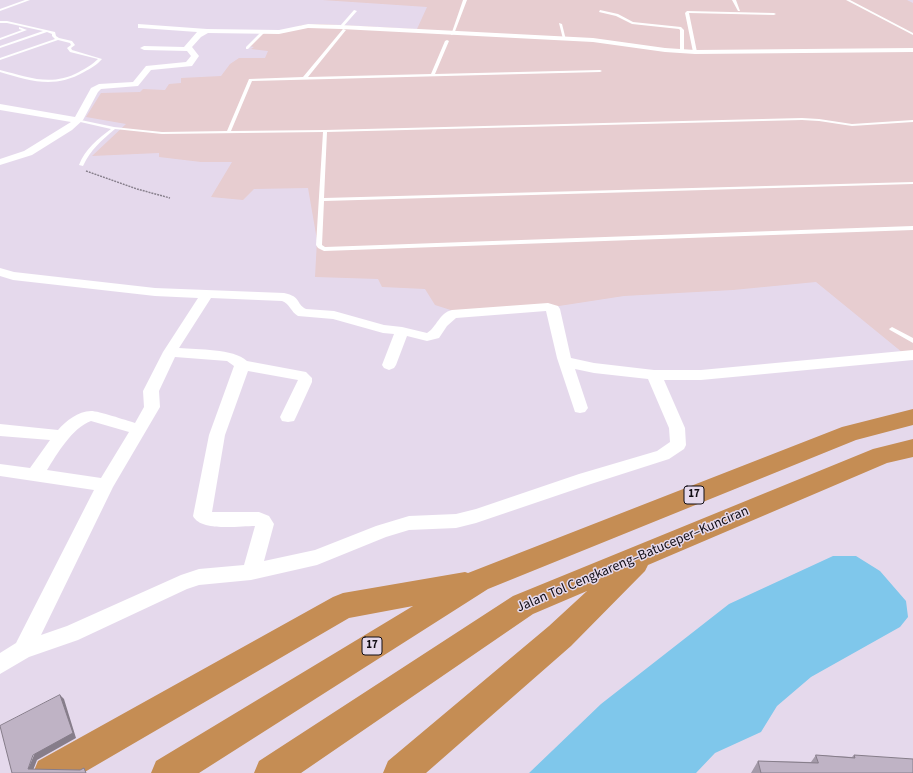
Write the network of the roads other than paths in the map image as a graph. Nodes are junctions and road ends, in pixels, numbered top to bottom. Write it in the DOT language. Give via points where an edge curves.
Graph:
graph roads {
  1 [pos="28,0"];
  2 [pos="465,0"];
  3 [pos="734,0"];
  4 [pos="848,0"];
  5 [pos="0,10"];
  6 [pos="740,10"];
  7 [pos="355,11"];
  8 [pos="600,11"];
  9 [pos="774,14"];
  10 [pos="0,22"];
  11 [pos="560,24"];
  12 [pos="14,26"];
  13 [pos="141,26"];
  14 [pos="342,28"];
  15 [pos="46,31"];
  16 [pos="207,31"];
  17 [pos="263,32"];
  18 [pos="17,33"];
  19 [pos="452,34"];
  20 [pos="913,34"];
  21 [pos="31,37"];
  22 [pos="0,38"];
  23 [pos="58,39"];
  24 [pos="565,39"];
  25 [pos="447,41"];
  26 [pos="0,47"];
  27 [pos="144,48"];
  28 [pos="247,48"];
  29 [pos="189,49"];
  30 [pos="913,50"];
  31 [pos="682,52"];
  32 [pos="695,52"];
  33 [pos="0,59"];
  34 [pos="0,71"];
  35 [pos="600,71"];
  36 [pos="434,74"];
  37 [pos="305,78"];
  38 [pos="0,108"];
  39 [pos="78,120"];
  40 [pos="913,121"];
  41 [pos="114,128"];
  42 [pos="325,131"];
  43 [pos="228,133"];
  44 [pos="0,162"];
  45 [pos="81,165"];
  46 [pos="913,183"];
  47 [pos="321,200"];
  48 [pos="913,228"];
  49 [pos="0,272"];
  50 [pos="206,294"];
  51 [pos="892,329"];
  52 [pos="402,331"];
  53 [pos="913,341"];
  54 [pos="170,352"];
  55 [pos="913,355"];
  56 [pos="566,362"];
  57 [pos="242,365"];
  58 [pos="389,365"];
  59 [pos="654,375"];
  60 [pos="580,408"];
  61 [pos="288,417"];
  62 [pos="913,417"];
  63 [pos="137,429"];
  64 [pos="3,434"];
  65 [pos="63,436"];
  66 [pos="913,448"];
  67 [pos="0,470"];
  68 [pos="35,474"];
  69 [pos="105,485"];
  70 [pos="644,554"];
  71 [pos="251,572"];
  72 [pos="478,581"];
  73 [pos="23,650"];
  74 [pos="0,664"];
  75 [pos="50,773"];
  76 [pos="168,773"];
  77 [pos="271,773"];
  78 [pos="400,773"];
  1 -- 5 [label="lane"];
  2 -- 19 [label="lane"];
  3 -- 6 [label="lane"];
  4 -- 20 [label="lane"];
  7 -- 14 [label="lane"];
  8 -- 31 [label="lane" via="617,15 632,23 680,28"];
  9 -- 32 [label="lane" via="688,12"];
  10 -- 15 [label="lane"];
  11 -- 24 [label="lane"];
  12 -- 18 [label="lane" via="25,30"];
  13 -- 16 [label="street"];
  14 -- 17 [label="street" via="308,26 283,32"];
  14 -- 19 [label="street"];
  14 -- 37 [label="lane"];
  15 -- 21 [label="lane"];
  15 -- 23 [label="lane"];
  16 -- 17 [label="street"];
  16 -- 29 [label="street" via="198,35"];
  17 -- 28 [label="lane"];
  18 -- 21 [label="lane"];
  18 -- 22 [label="lane"];
  19 -- 24 [label="street"];
  21 -- 26 [label="lane"];
  23 -- 33 [label="lane"];
  23 -- 34 [label="lane" via="71,42 71,51 100,59 79,74 58,82 43,83"];
  24 -- 31 [label="street" via="593,40"];
  25 -- 36 [label="lane"];
  27 -- 29 [label="street"];
  29 -- 39 [label="street" via="195,56 189,64 153,67 145,71 138,83 108,85 94,90"];
  30 -- 32 [label="street"];
  31 -- 32 [label="street"];
  35 -- 36 [label="lane"];
  36 -- 37 [label="lane"];
  37 -- 43 [label="lane" via="250,80"];
  38 -- 39 [label="street"];
  39 -- 41 [label="lane"];
  39 -- 44 [label="street" via="58,136 28,153"];
  40 -- 42 [label="lane" via="852,125 802,119"];
  41 -- 43 [label="lane" via="162,133"];
  41 -- 45 [label="lane" via="92,148"];
  42 -- 43 [label="lane"];
  42 -- 47 [label="lane"];
  46 -- 47 [label="lane"];
  47 -- 48 [label="lane" via="319,245 324,249"];
  49 -- 50 [label="street" via="13,276 155,292"];
  50 -- 52 [label="street" via="284,298 292,300 303,313 334,315 383,329"];
  50 -- 54 [label="street"];
  51 -- 53 [label="lane"];
  52 -- 56 [label="street" via="427,337 434,336 442,323 452,314 548,307 553,309"];
  52 -- 58 [label="street"];
  54 -- 57 [label="street" via="230,357"];
  54 -- 63 [label="street" via="150,391 152,407"];
  55 -- 59 [label="street" via="701,375"];
  56 -- 59 [label="street"];
  56 -- 60 [label="street"];
  57 -- 61 [label="street" via="301,375 305,378"];
  57 -- 71 [label="street" via="218,435 202,516 208,519 263,521 265,524"];
  59 -- 71 [label="street" via="677,428 678,445 663,455 476,516 456,521 409,523 318,557"];
  62 -- 72 [label="highway, 17" via="850,432"];
  63 -- 65 [label="street" via="91,416 80,419"];
  63 -- 69 [label="street"];
  64 -- 65 [label="street"];
  65 -- 68 [label="street"];
  66 -- 70 [label="highway, Jalan Tol Cengkareng–Batuceper–Kunciran" via="882,455"];
  67 -- 68 [label="street"];
  68 -- 69 [label="street"];
  69 -- 73 [label="street"];
  70 -- 77 [label="highway, Jalan Tol Cengkareng–Batuceper–Kunciran" via="522,606"];
  70 -- 78 [label="highway" via="560,636"];
  71 -- 73 [label="street" via="199,577 181,583 71,634"];
  72 -- 75 [label="highway" via="343,606"];
  72 -- 76 [label="highway, 17"];
  73 -- 74 [label="street"];
}
